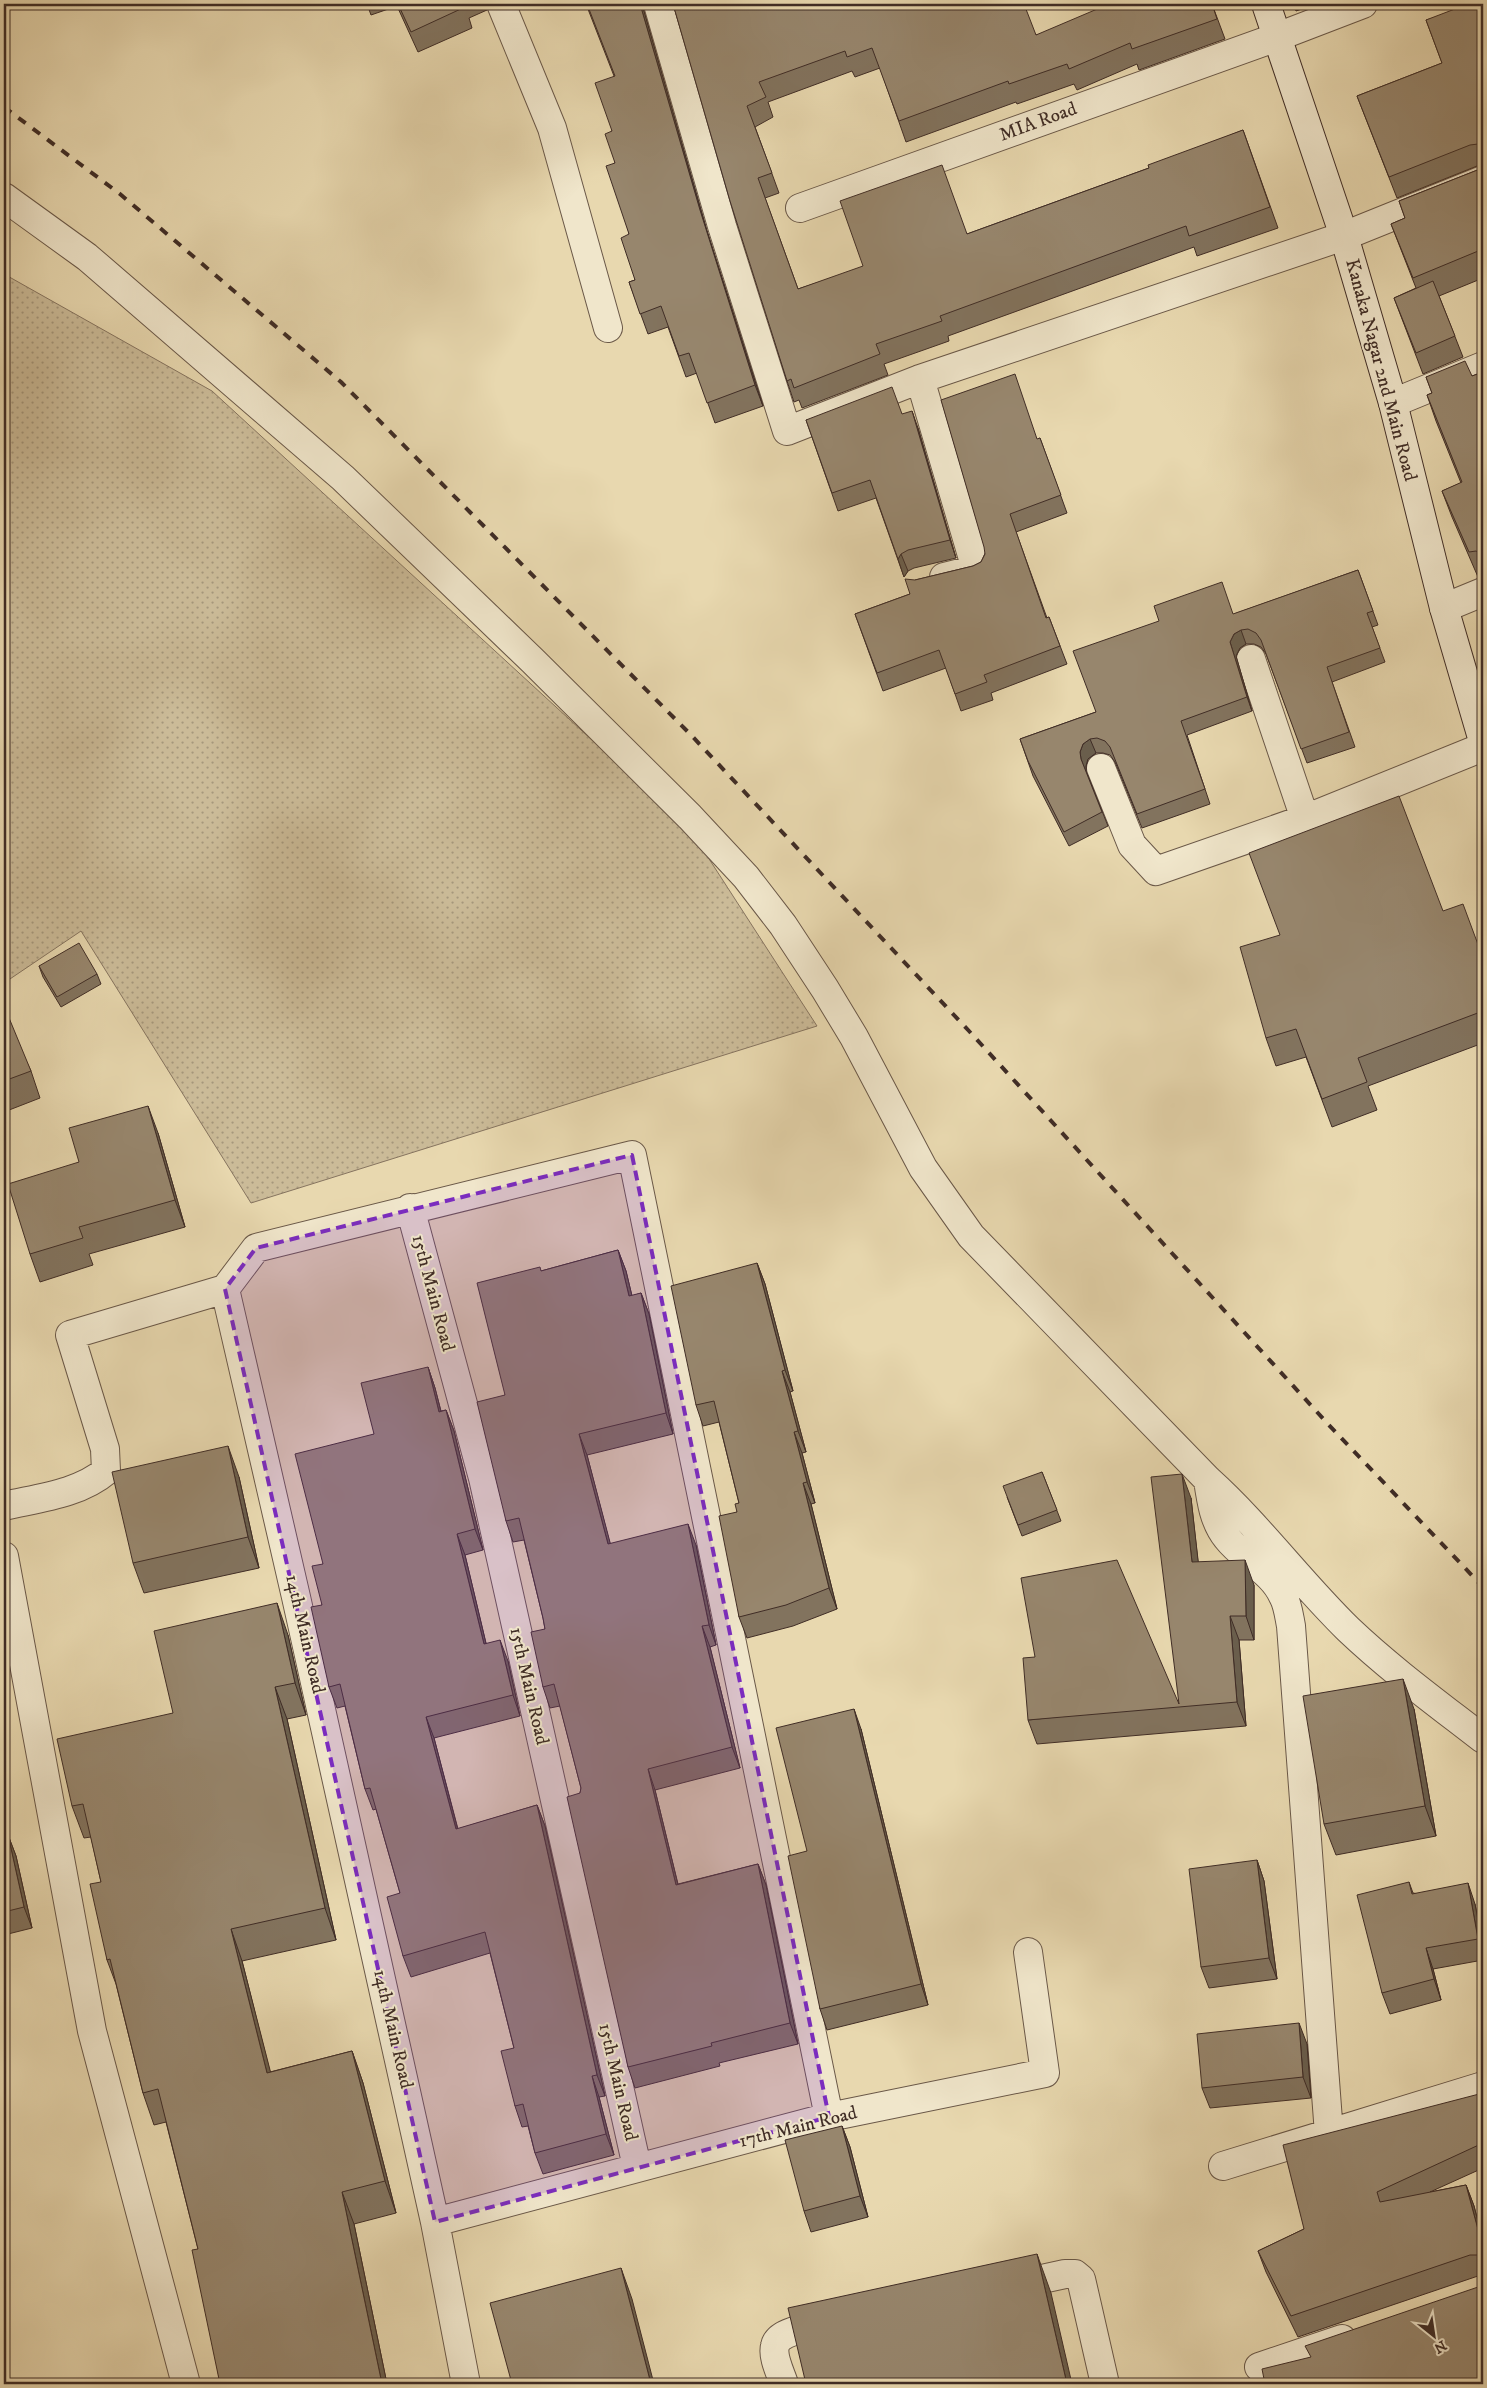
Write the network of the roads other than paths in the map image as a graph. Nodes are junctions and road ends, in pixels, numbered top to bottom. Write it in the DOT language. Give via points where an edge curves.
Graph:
graph roads {
  1 [pos="502,4"];
  2 [pos="658,4"];
  3 [pos="1266,4"];
  4 [pos="1363,4"];
  5 [pos="1277,37"];
  6 [pos="1483,180"];
  7 [pos="4,197"];
  8 [pos="800,208"];
  9 [pos="1344,236"];
  10 [pos="608,328"];
  11 [pos="1483,366"];
  12 [pos="920,378"];
  13 [pos="1393,403"];
  14 [pos="918,583"];
  15 [pos="1483,592"];
  16 [pos="1444,608"];
  17 [pos="1251,659"];
  18 [pos="1483,741"];
  19 [pos="1483,748"];
  20 [pos="1101,768"];
  21 [pos="1305,819"];
  22 [pos="410,1208"];
  23 [pos="226,1289"];
  24 [pos="1208,1480"];
  25 [pos="4,1506"];
  26 [pos="4,1556"];
  27 [pos="1483,1739"];
  28 [pos="1028,1952"];
  29 [pos="1483,2086"];
  30 [pos="829,2118"];
  31 [pos="1329,2134"];
  32 [pos="1223,2166"];
  33 [pos="637,2167"];
  34 [pos="435,2222"];
  35 [pos="988,2290"];
  36 [pos="853,2319"];
  37 [pos="1362,2332"];
  38 [pos="1259,2367"];
  39 [pos="186,2384"];
  40 [pos="466,2384"];
  41 [pos="784,2384"];
  42 [pos="1105,2384"];
  1 -- 10 [label="street" via="552,128"];
  2 -- 12 [label="street" via="787,431"];
  3 -- 5 [label="street, Kanaka Nagar 2nd Main Road"];
  4 -- 5 [label="street, MIA Road"];
  5 -- 8 [label="street, MIA Road"];
  5 -- 9 [label="street, Kanaka Nagar 2nd Main Road"];
  6 -- 9 [label="street"];
  7 -- 24 [label="street" via="87,256 343,478 533,661 746,877 783,925 825,990 854,1037 923,1168 971,1236"];
  9 -- 12 [label="street"];
  9 -- 13 [label="street, Kanaka Nagar 2nd Main Road"];
  11 -- 13 [label="street"];
  12 -- 14 [label="street" via="976,569"];
  13 -- 16 [label="street, Kanaka Nagar 2nd Main Road"];
  15 -- 16 [label="street"];
  16 -- 18 [label="street, Kanaka Nagar 2nd Main Road"];
  17 -- 21 [label="street"];
  19 -- 21 [label="street"];
  20 -- 21 [label="street" via="1132,845 1156,871"];
  22 -- 23 [label="street" via="256,1248"];
  22 -- 30 [label="street" via="632,1154"];
  22 -- 33 [label="street, 15th Main Road" via="483,1478"];
  23 -- 25 [label="street" via="70,1335 105,1449 106,1471 94,1481 70,1490"];
  23 -- 34 [label="street, 14th Main Road"];
  24 -- 27 [label="street" via="1348,1629"];
  24 -- 31 [label="street" via="1212,1509 1218,1524 1227,1539 1273,1581 1283,1596 1291,1626"];
  26 -- 39 [label="street" via="92,2031"];
  28 -- 30 [label="street, 17th Main Road" via="1045,2073"];
  29 -- 31 [label="street"];
  30 -- 33 [label="street, 17th Main Road"];
  31 -- 32 [label="street"];
  33 -- 34 [label="street, 17th Main Road"];
  34 -- 40 [label="street, 14th Main Road"];
  35 -- 42 [label="street" via="1075,2274 1081,2279"];
  36 -- 41 [label="street" via="779,2337 774,2346"];
  37 -- 38 [label="street"];
}
